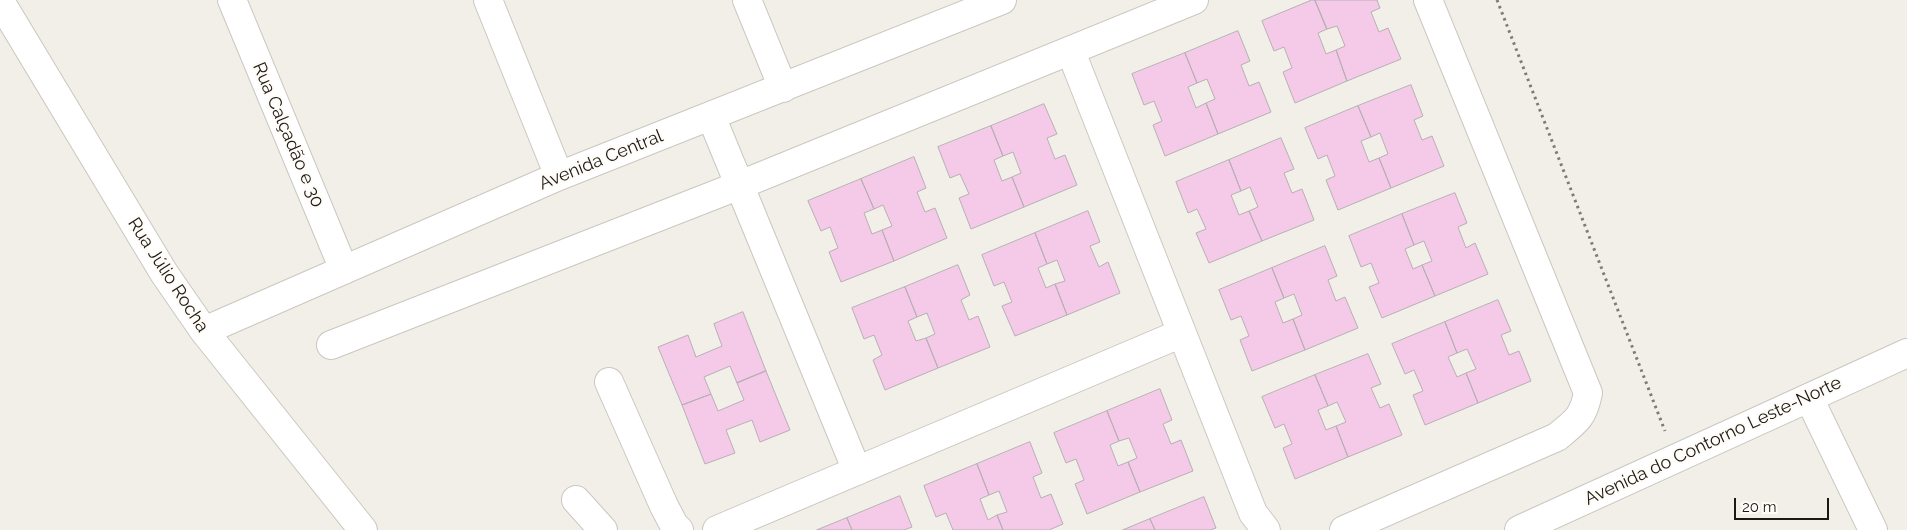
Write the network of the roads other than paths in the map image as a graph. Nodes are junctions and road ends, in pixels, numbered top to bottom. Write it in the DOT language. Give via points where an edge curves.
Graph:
graph roads {
  1 [pos="232,0"];
  2 [pos="488,0"];
  3 [pos="747,0"];
  4 [pos="1002,0"];
  5 [pos="1194,0"];
  6 [pos="1428,0"];
  7 [pos="3,14"];
  8 [pos="1071,52"];
  9 [pos="783,88"];
  10 [pos="711,116"];
  11 [pos="559,176"];
  12 [pos="740,185"];
  13 [pos="344,270"];
  14 [pos="204,330"];
  15 [pos="1182,333"];
  16 [pos="330,345"];
  17 [pos="1907,353"];
  18 [pos="609,382"];
  19 [pos="1808,398"];
  20 [pos="858,471"];
  21 [pos="576,500"];
  22 [pos="1552,523"];
  23 [pos="727,528"];
  24 [pos="363,530"];
  25 [pos="604,530"];
  26 [pos="679,530"];
  27 [pos="1266,530"];
  28 [pos="1344,530"];
  29 [pos="1519,530"];
  30 [pos="1872,530"];
  1 -- 13 [label="street, Rua Calçadão e 30"];
  2 -- 11 [label="street"];
  3 -- 9 [label="street"];
  4 -- 9 [label="street, Avenida Central"];
  5 -- 8 [label="street"];
  6 -- 28 [label="street" via="1588,393 1585,410 1557,437"];
  7 -- 14 [label="street, Rua Júlio Rocha" via="164,273"];
  8 -- 12 [label="street"];
  8 -- 15 [label="street"];
  9 -- 10 [label="street, Avenida Central"];
  10 -- 11 [label="street, Avenida Central"];
  10 -- 12 [label="street"];
  11 -- 13 [label="street, Avenida Central"];
  12 -- 16 [label="street"];
  12 -- 20 [label="street"];
  13 -- 14 [label="street, Avenida Central"];
  14 -- 24 [label="street, Rua Júlio Rocha"];
  15 -- 20 [label="street"];
  15 -- 27 [label="street" via="1253,513"];
  17 -- 19 [label="street, Avenida do Contorno Leste-Norte"];
  18 -- 26 [label="street" via="664,506"];
  19 -- 22 [label="street, Avenida do Contorno Leste-Norte" via="1676,459"];
  19 -- 30 [label="street"];
  20 -- 23 [label="street"];
  21 -- 25 [label="street"];
  22 -- 29 [label="street, Avenida do Contorno Leste-Norte"];
}
